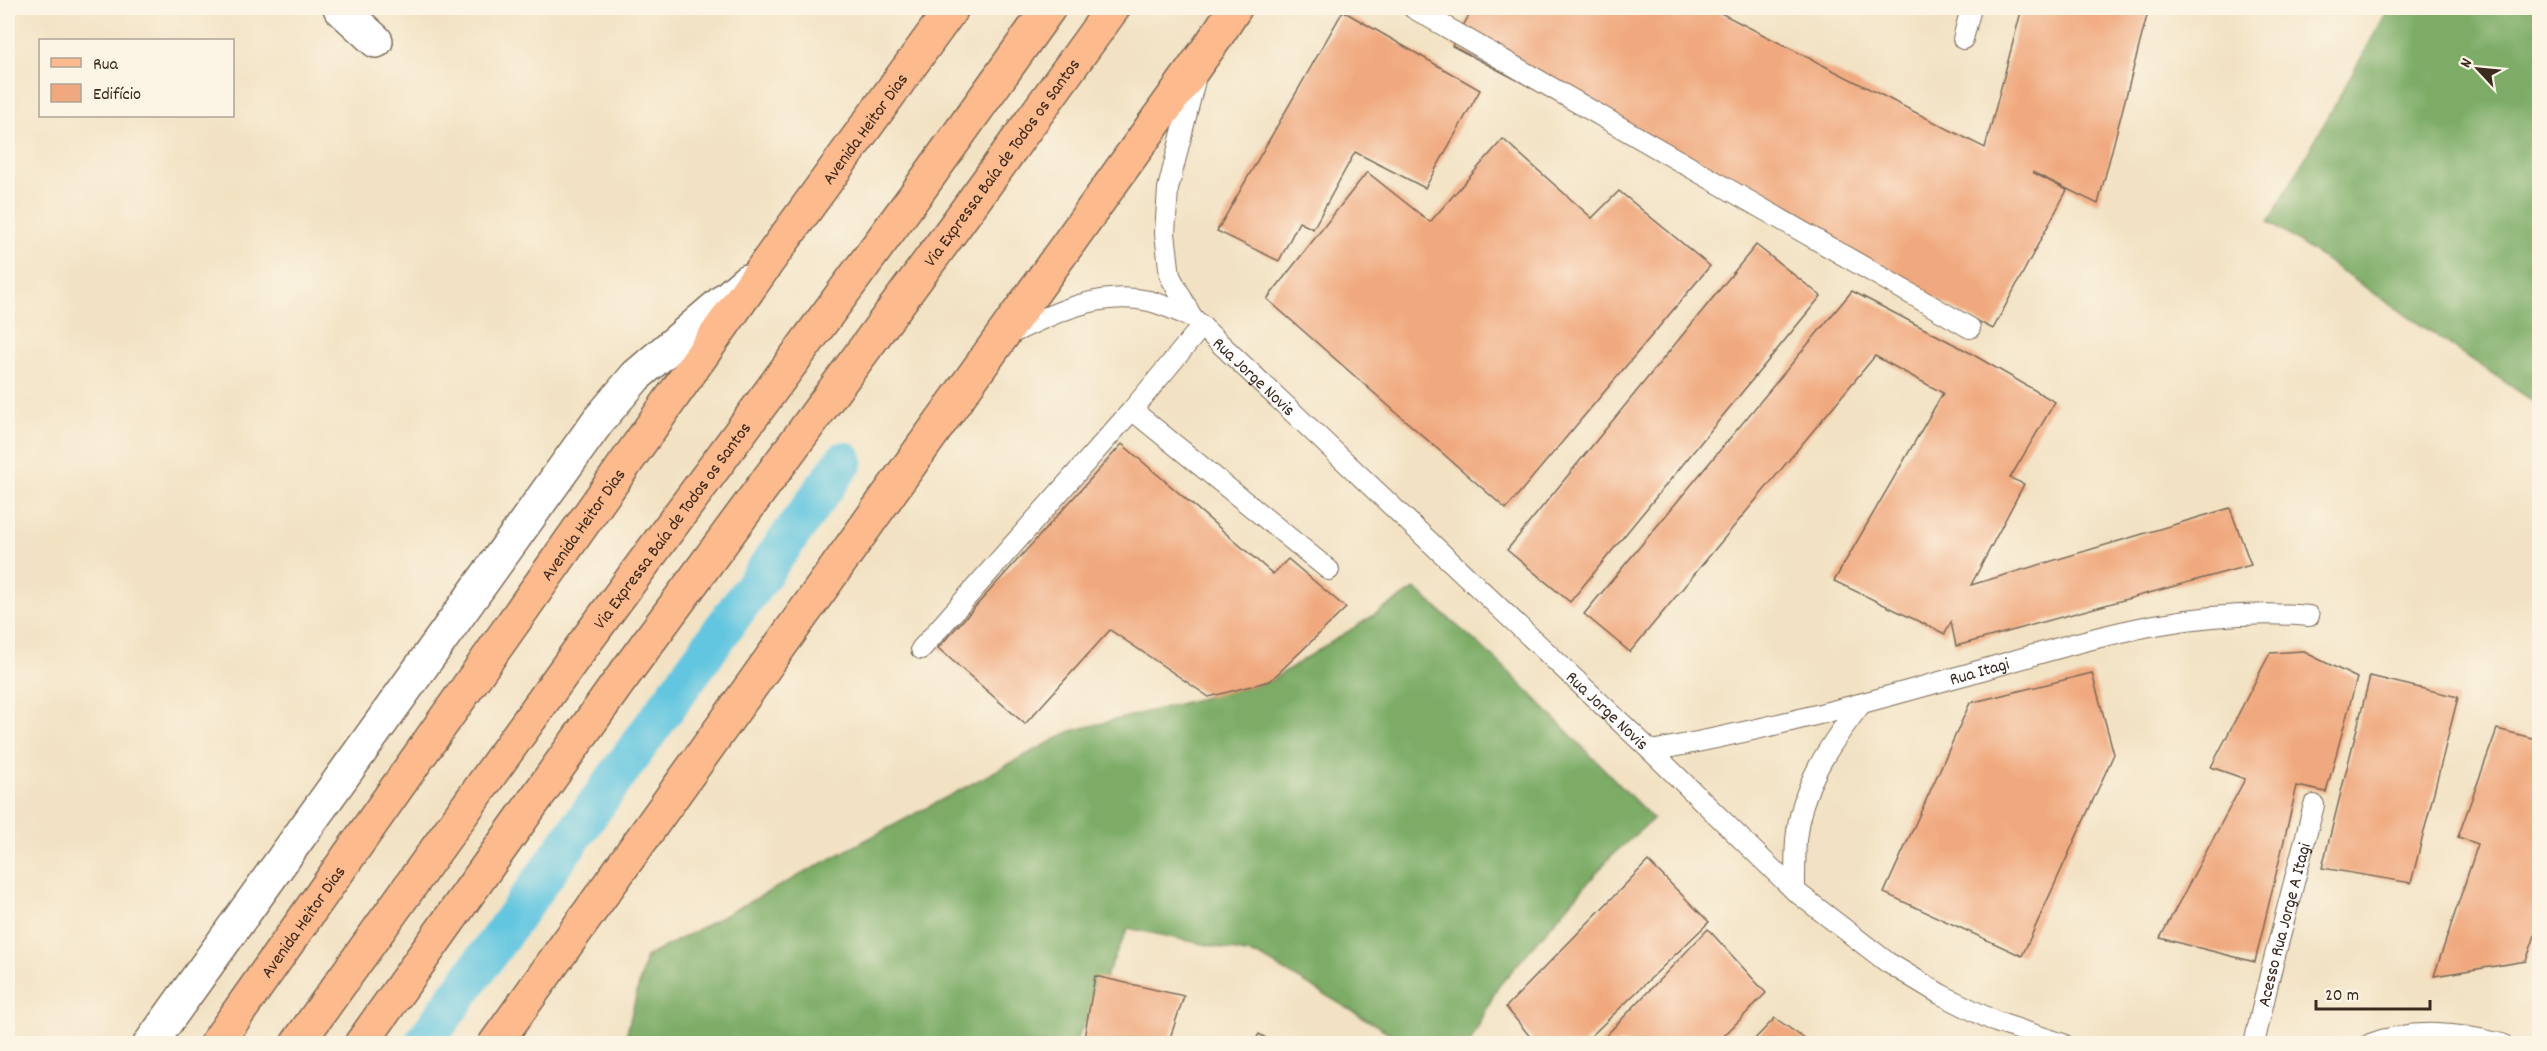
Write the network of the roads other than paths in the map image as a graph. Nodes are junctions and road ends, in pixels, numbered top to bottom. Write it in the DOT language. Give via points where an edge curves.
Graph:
graph roads {
  1 [pos="340,8"];
  2 [pos="952,8"];
  3 [pos="1049,8"];
  4 [pos="1113,8"];
  5 [pos="1235,8"];
  6 [pos="1413,8"];
  7 [pos="1971,8"];
  8 [pos="1963,39"];
  9 [pos="376,41"];
  10 [pos="1207,50"];
  11 [pos="766,264"];
  12 [pos="1197,321"];
  13 [pos="1970,328"];
  14 [pos="1003,337"];
  15 [pos="1132,410"];
  16 [pos="1329,570"];
  17 [pos="2309,616"];
  18 [pos="921,649"];
  19 [pos="1861,704"];
  20 [pos="1651,752"];
  21 [pos="2314,805"];
  22 [pos="1795,891"];
  23 [pos="150,1044"];
  24 [pos="216,1044"];
  25 [pos="297,1044"];
  26 [pos="361,1044"];
  27 [pos="495,1044"];
  28 [pos="2063,1044"];
  29 [pos="2254,1044"];
  30 [pos="2370,1044"];
  31 [pos="2502,1044"];
  1 -- 9 [label="street"];
  2 -- 11 [label="main road, Avenida Heitor Dias"];
  3 -- 25 [label="main road, Via Expressa Baía de Todos os Santos"];
  4 -- 26 [label="main road, Via Expressa Baía de Todos os Santos" via="618,683"];
  5 -- 10 [label="main road"];
  6 -- 13 [label="lane"];
  7 -- 8 [label="lane"];
  10 -- 12 [label="lane, Rua Jorge Novis" via="1178,143 1168,189 1165,233 1170,276"];
  10 -- 14 [label="main road"];
  11 -- 23 [label="street" via="636,376 598,421"];
  11 -- 24 [label="main road, Avenida Heitor Dias"];
  12 -- 14 [label="lane, Rua Jorge Novis" via="1149,301 1114,298 1063,309"];
  12 -- 15 [label="lane"];
  12 -- 20 [label="lane, Rua Jorge Novis"];
  14 -- 27 [label="main road"];
  15 -- 16 [label="lane"];
  15 -- 18 [label="lane"];
  17 -- 19 [label="lane, Rua Itagi" via="2248,613 2175,620 2120,631"];
  19 -- 20 [label="lane, Rua Itagi" via="1731,737"];
  19 -- 22 [label="lane" via="1828,747 1807,789 1796,838"];
  20 -- 22 [label="lane, Rua Jorge Novis"];
  21 -- 29 [label="lane, Acesso Rua Jorge A Itagi"];
  22 -- 28 [label="lane, Rua Jorge Novis" via="1887,962 1940,994 1996,1022"];
  30 -- 31 [label="lane" via="2410,1035 2450,1034"];
}
